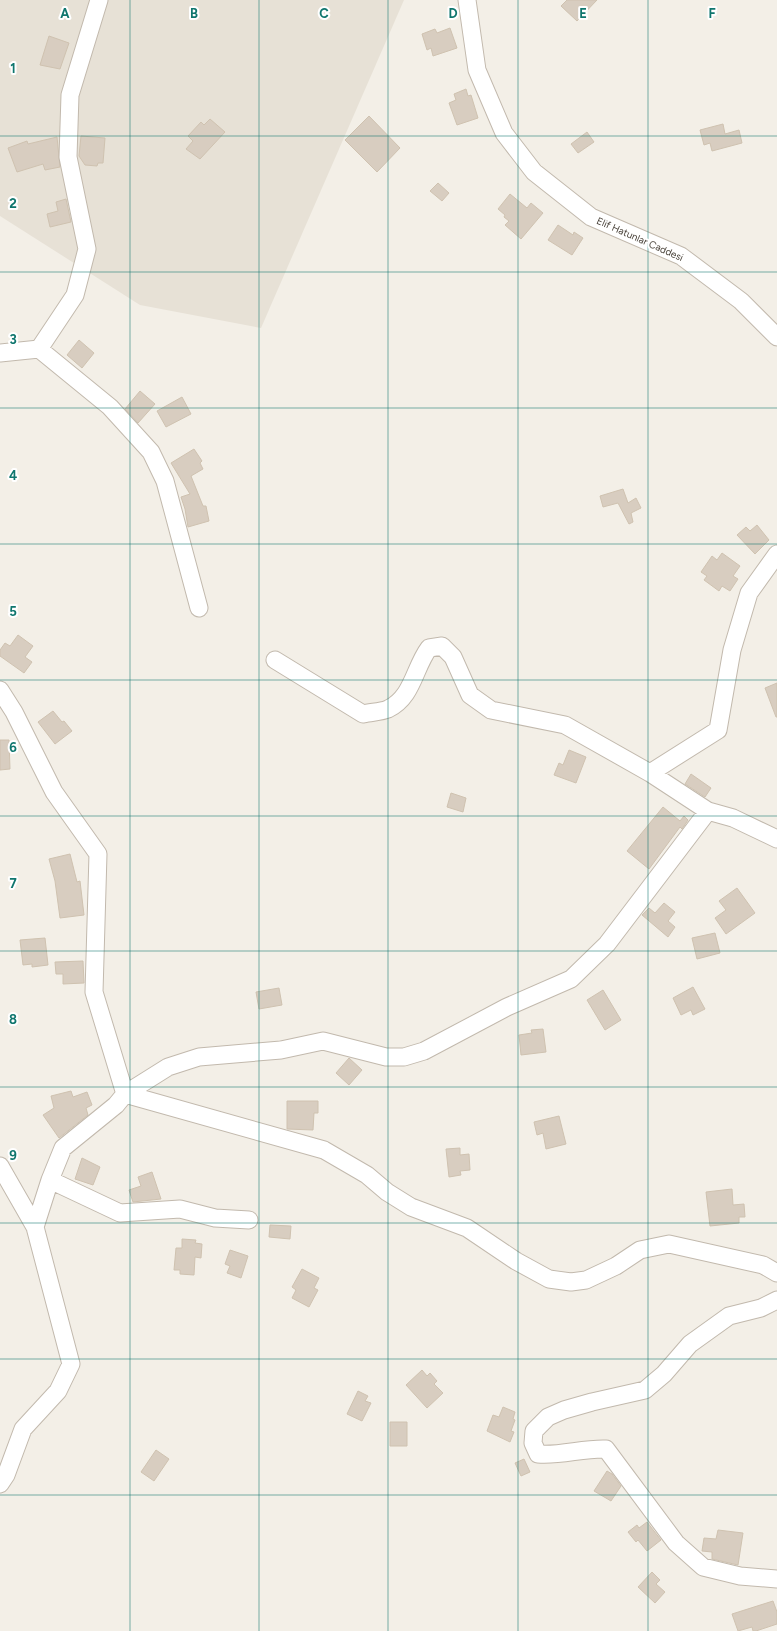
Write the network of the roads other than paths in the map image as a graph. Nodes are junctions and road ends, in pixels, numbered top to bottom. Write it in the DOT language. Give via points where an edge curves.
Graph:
graph roads {
  1 [pos="99,0"];
  2 [pos="467,0"];
  3 [pos="777,337"];
  4 [pos="39,349"];
  5 [pos="0,353"];
  6 [pos="777,554"];
  7 [pos="198,608"];
  8 [pos="276,660"];
  9 [pos="0,690"];
  10 [pos="650,773"];
  11 [pos="708,811"];
  12 [pos="777,839"];
  13 [pos="125,1094"];
  14 [pos="0,1166"];
  15 [pos="50,1180"];
  16 [pos="249,1220"];
  17 [pos="35,1227"];
  18 [pos="777,1273"];
  19 [pos="777,1300"];
  20 [pos="0,1484"];
  21 [pos="777,1579"];
  1 -- 4 [label="street" via="70,95 68,157 87,249 75,295"];
  2 -- 3 [label="street, Elif Hatunlar Caddesi" via="477,70 504,133 534,172 591,217 680,256 740,301"];
  4 -- 5 [label="street"];
  4 -- 7 [label="street" via="110,407 151,452 165,481"];
  6 -- 10 [label="street" via="749,593 732,650 718,730"];
  8 -- 10 [label="street" via="363,714 388,709 403,697 413,683 429,648 442,646 453,658 470,695 491,710 566,725"];
  9 -- 13 [label="street" via="14,712 54,792 98,854 94,992"];
  10 -- 11 [label="street"];
  11 -- 12 [label="street" via="733,818"];
  11 -- 13 [label="street" via="607,944 571,979 507,1007 424,1051 404,1057 386,1057 323,1041 281,1050 199,1057 168,1067"];
  13 -- 15 [label="street" via="116,1105 63,1148"];
  13 -- 18 [label="street" via="324,1150 367,1175 411,1207 467,1228 516,1261 549,1279 571,1282 586,1280 616,1266 640,1250 669,1244 763,1265"];
  14 -- 17 [label="street"];
  15 -- 16 [label="street" via="120,1214 180,1209 215,1218"];
  15 -- 17 [label="street"];
  17 -- 20 [label="street" via="71,1364 58,1391 23,1429 6,1476"];
  19 -- 21 [label="street" via="761,1308 729,1316 690,1344 664,1374 645,1390 592,1402 548,1417 534,1430 533,1443 538,1454 552,1455 592,1448 606,1449 676,1543 703,1567 740,1576"];
}
